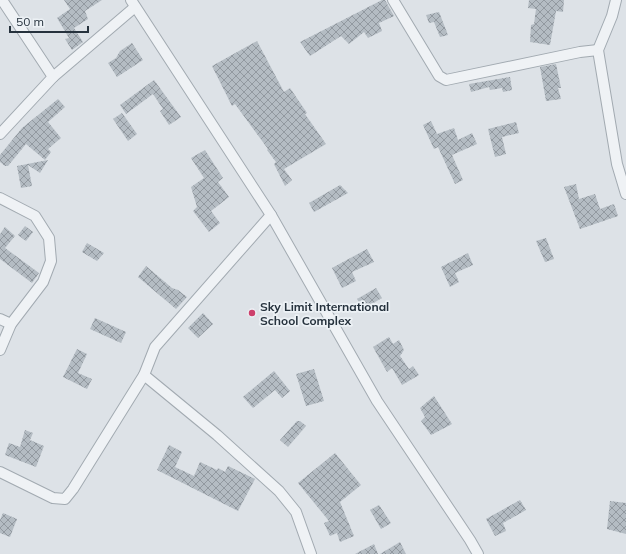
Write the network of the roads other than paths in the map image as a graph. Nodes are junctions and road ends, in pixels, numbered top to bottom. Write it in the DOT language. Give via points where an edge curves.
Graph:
graph roads {
  1 [pos="2,0"];
  2 [pos="393,0"];
  3 [pos="616,0"];
  4 [pos="133,3"];
  5 [pos="598,50"];
  6 [pos="53,77"];
  7 [pos="0,134"];
  8 [pos="626,194"];
  9 [pos="0,198"];
  10 [pos="271,215"];
  11 [pos="0,319"];
  12 [pos="11,324"];
  13 [pos="0,350"];
  14 [pos="144,375"];
  15 [pos="0,472"];
  16 [pos="312,554"];
  17 [pos="478,554"];
  1 -- 6 [label="street"];
  2 -- 5 [label="street" via="439,76 446,80"];
  3 -- 5 [label="street"];
  4 -- 6 [label="street"];
  4 -- 10 [label="street"];
  5 -- 8 [label="street" via="617,164"];
  6 -- 7 [label="street"];
  9 -- 12 [label="street" via="35,216 49,238 51,261 44,282"];
  10 -- 14 [label="street" via="155,347"];
  10 -- 17 [label="street" via="377,401"];
  11 -- 12 [label="street"];
  12 -- 13 [label="street"];
  14 -- 15 [label="street" via="65,499 53,498"];
  14 -- 16 [label="street" via="279,491 296,512"];
}
